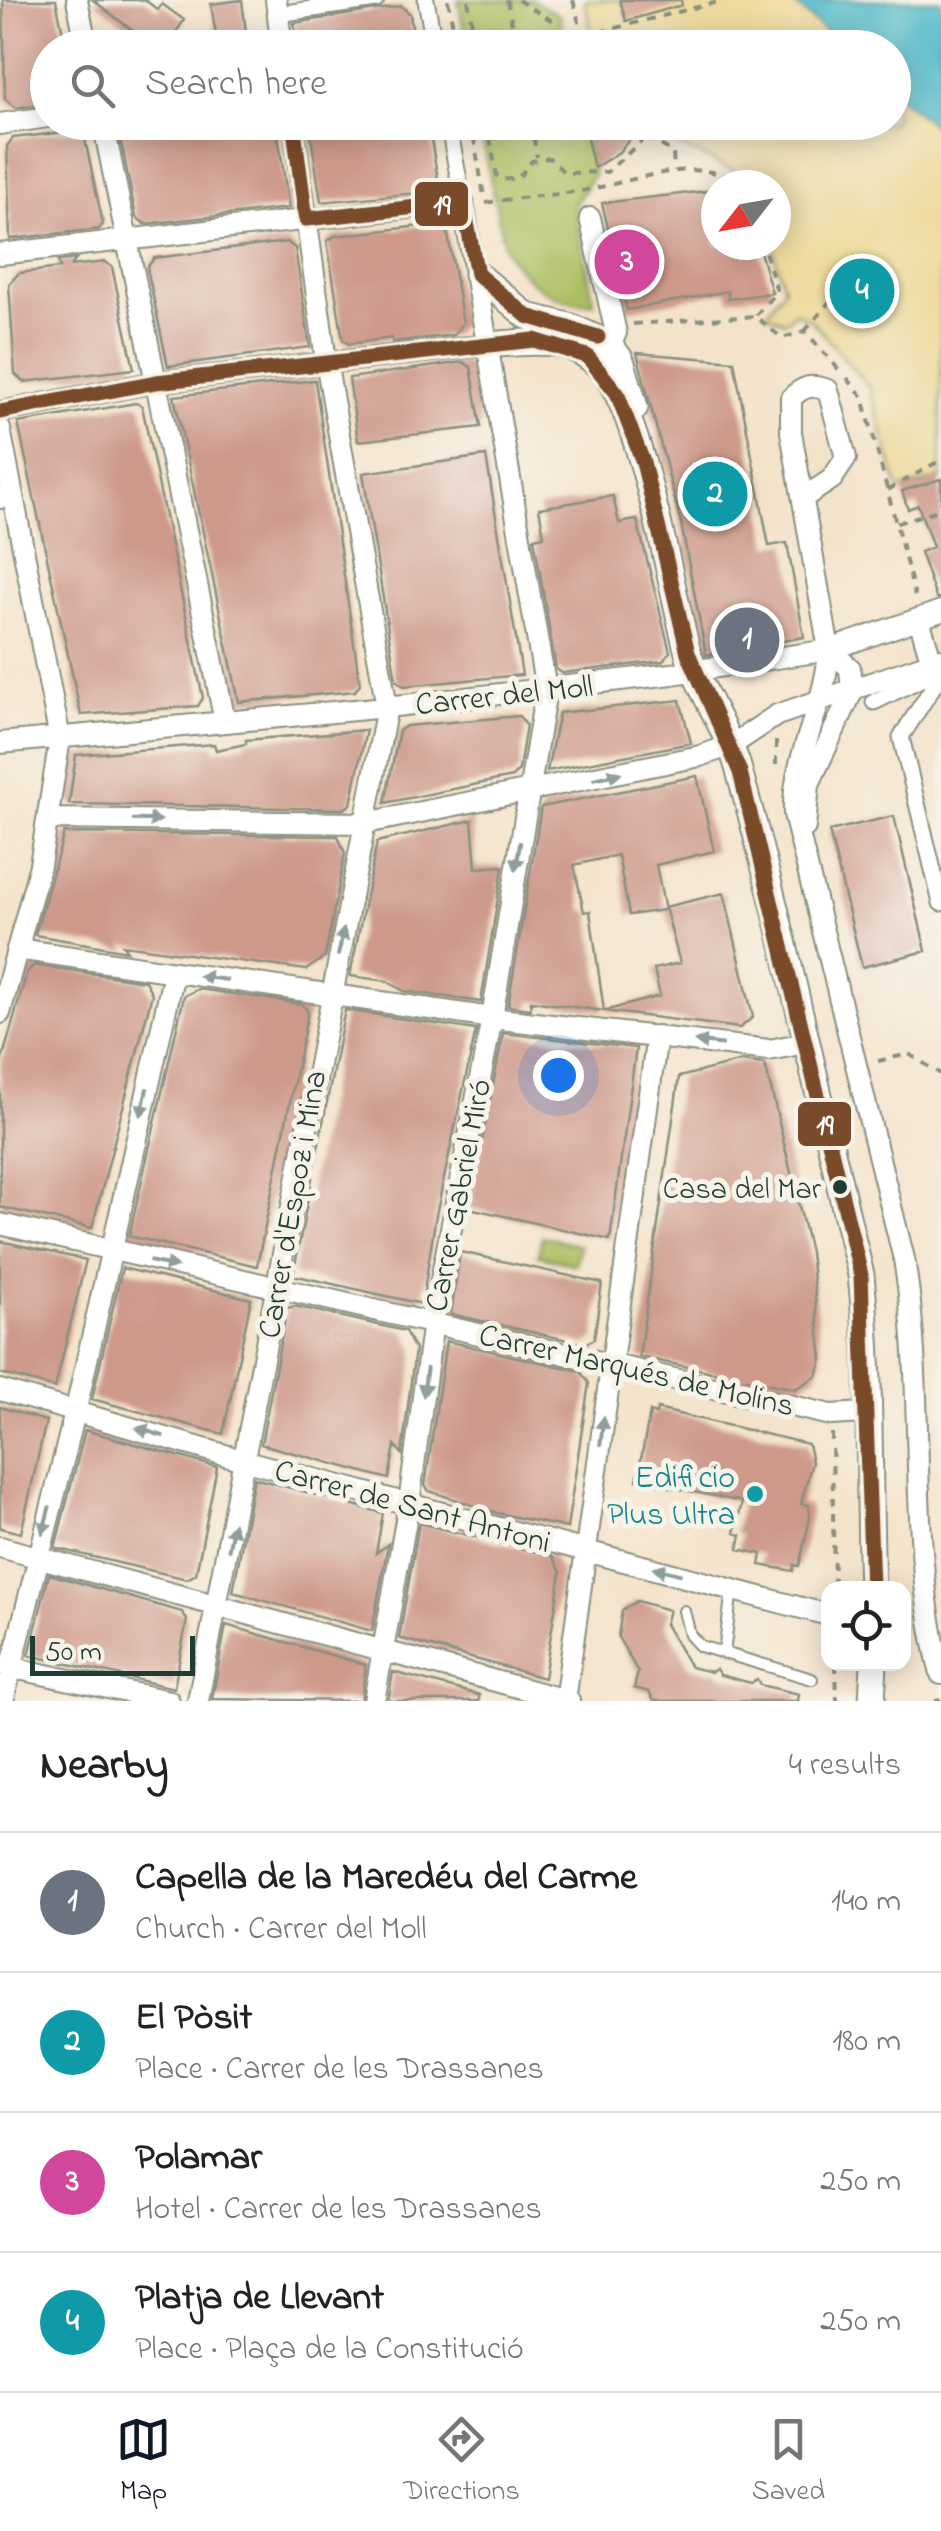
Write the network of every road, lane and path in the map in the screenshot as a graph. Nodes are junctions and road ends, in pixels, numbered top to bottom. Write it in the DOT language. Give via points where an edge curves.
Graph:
graph roads {
  1 [pos="77,0"];
  2 [pos="376,0"];
  3 [pos="426,0"];
  4 [pos="448,0"];
  5 [pos="468,0"];
  6 [pos="507,0"];
  7 [pos="518,0"];
  8 [pos="573,0"];
  9 [pos="725,0"];
  10 [pos="277,7"];
  11 [pos="83,30"];
  12 [pos="432,30"];
  13 [pos="454,30"];
  14 [pos="472,30"];
  15 [pos="513,30"];
  16 [pos="552,30"];
  17 [pos="582,30"];
  18 [pos="608,30"];
  19 [pos="30,120"];
  20 [pos="0,124"];
  21 [pos="107,140"];
  22 [pos="295,140"];
  23 [pos="451,140"];
  24 [pos="474,140"];
  25 [pos="490,140"];
  26 [pos="533,140"];
  27 [pos="644,140"];
  28 [pos="650,140"];
  29 [pos="537,159"];
  30 [pos="674,172"];
  31 [pos="701,172"];
  32 [pos="463,202"];
  33 [pos="486,203"];
  34 [pos="590,218"];
  35 [pos="306,219"];
  36 [pos="488,220"];
  37 [pos="127,242"];
  38 [pos="0,254"];
  39 [pos="866,259"];
  40 [pos="768,260"];
  41 [pos="477,274"];
  42 [pos="755,316"];
  43 [pos="805,331"];
  44 [pos="609,344"];
  45 [pos="488,345"];
  46 [pos="326,361"];
  47 [pos="156,382"];
  48 [pos="0,412"];
  49 [pos="0,430"];
  50 [pos="640,457"];
  51 [pos="941,460"];
  52 [pos="888,490"];
  53 [pos="0,491"];
  54 [pos="804,498"];
  55 [pos="1,503"];
  56 [pos="941,509"];
  57 [pos="897,522"];
  58 [pos="941,612"];
  59 [pos="920,619"];
  60 [pos="828,650"];
  61 [pos="936,665"];
  62 [pos="694,671"];
  63 [pos="546,690"];
  64 [pos="852,692"];
  65 [pos="819,702"];
  66 [pos="874,702"];
  67 [pos="387,707"];
  68 [pos="788,712"];
  69 [pos="225,722"];
  70 [pos="808,725"];
  71 [pos="60,739"];
  72 [pos="0,743"];
  73 [pos="732,744"];
  74 [pos="528,793"];
  75 [pos="49,818"];
  76 [pos="366,823"];
  77 [pos="804,844"];
  78 [pos="941,903"];
  79 [pos="17,949"];
  80 [pos="174,973"];
  81 [pos="330,994"];
  82 [pos="0,1014"];
  83 [pos="492,1018"];
  84 [pos="656,1036"];
  85 [pos="805,1044"];
  86 [pos="856,1067"];
  87 [pos="941,1074"];
  88 [pos="0,1224"];
  89 [pos="108,1252"];
  90 [pos="275,1288"];
  91 [pos="433,1321"];
  92 [pos="610,1365"];
  93 [pos="0,1390"];
  94 [pos="76,1409"];
  95 [pos="866,1412"];
  96 [pos="831,1415"];
  97 [pos="246,1461"];
  98 [pos="409,1503"];
  99 [pos="0,1547"];
  100 [pos="586,1551"];
  101 [pos="36,1556"];
  102 [pos="834,1581"];
  103 [pos="872,1581"];
  104 [pos="733,1588"];
  105 [pos="218,1602"];
  106 [pos="684,1611"];
  107 [pos="821,1612"];
  108 [pos="383,1649"];
  109 [pos="724,1654"];
  110 [pos="6,1667"];
  111 [pos="836,1671"];
  112 [pos="874,1671"];
  113 [pos="941,1674"];
  114 [pos="812,1678"];
  115 [pos="3,1701"];
  116 [pos="169,1701"];
  117 [pos="198,1701"];
  118 [pos="374,1701"];
  119 [pos="567,1701"];
  120 [pos="837,1701"];
  121 [pos="872,1701"];
  1 -- 11 [label="street"];
  2 -- 10 [label="street"];
  3 -- 12 [label="street"];
  4 -- 13 [label="path"];
  5 -- 14 [label="path"];
  6 -- 15 [label="path"];
  7 -- 16 [label="path" via="550,20"];
  8 -- 17 [label="path"];
  9 -- 18 [label="path"];
  19 -- 20 [label="street"];
  21 -- 37 [label="street"];
  22 -- 35 [label="street"];
  23 -- 32 [label="street"];
  24 -- 33 [label="path"];
  25 -- 29 [label="path" via="497,176 518,178"];
  26 -- 29 [label="path"];
  27 -- 29 [label="path" via="608,172 566,173 549,158"];
  28 -- 30 [label="path" via="673,152"];
  30 -- 31 [label="path"];
  30 -- 33 [label="path"];
  32 -- 35 [label="street"];
  32 -- 41 [label="street, Carrer Gabriel Miró"];
  33 -- 36 [label="path"];
  34 -- 44 [label="street" via="616,333"];
  35 -- 37 [label="street"];
  35 -- 46 [label="street"];
  37 -- 38 [label="street"];
  37 -- 47 [label="street"];
  39 -- 43 [label="path"];
  40 -- 42 [label="path" via="777,291"];
  41 -- 44 [label="street" via="526,316"];
  41 -- 45 [label="street, Carrer Gabriel Miró"];
  44 -- 50 [label="street" via="634,392"];
  45 -- 46 [label="street"];
  45 -- 50 [label="street" via="534,340 586,355 619,396"];
  45 -- 63 [label="street, Carrer Gabriel Miró"];
  46 -- 47 [label="street"];
  46 -- 67 [label="street"];
  47 -- 48 [label="street"];
  47 -- 69 [label="street"];
  49 -- 71 [label="street"];
  50 -- 62 [label="street"];
  51 -- 52 [label="path"];
  53 -- 55 [label="lane"];
  54 -- 54 [label="street" via="791,398 816,386 828,390 846,458 832,479"];
  54 -- 60 [label="street"];
  56 -- 57 [label="path"];
  58 -- 59 [label="street, Carrer del Moll"];
  59 -- 60 [label="street, Carrer del Moll"];
  59 -- 61 [label="street"];
  60 -- 62 [label="street, Carrer del Moll"];
  60 -- 64 [label="street" via="850,668"];
  60 -- 65 [label="street" via="828,680"];
  61 -- 64 [label="street"];
  61 -- 66 [label="street"];
  61 -- 78 [label="street" via="938,679 901,737"];
  62 -- 63 [label="street, Carrer del Moll"];
  62 -- 73 [label="street"];
  63 -- 67 [label="street, Carrer del Moll"];
  63 -- 74 [label="street, Carrer Gabriel Miró"];
  64 -- 65 [label="street"];
  64 -- 77 [label="street" via="810,784"];
  65 -- 68 [label="street"];
  65 -- 70 [label="street"];
  67 -- 69 [label="street, Carrer del Moll"];
  67 -- 76 [label="street, Carrer d'Espoz i Mina"];
  68 -- 70 [label="street"];
  68 -- 73 [label="street" via="762,721"];
  69 -- 71 [label="street, Carrer del Moll"];
  70 -- 77 [label="street" via="793,784"];
  71 -- 72 [label="street, Carrer del Moll"];
  71 -- 75 [label="street"];
  74 -- 73 [label="street, one-way"];
  73 -- 85 [label="street"];
  74 -- 76 [label="street"];
  74 -- 83 [label="street, Carrer Gabriel Miró, one-way"];
  75 -- 76 [label="street, one-way"];
  75 -- 79 [label="street"];
  81 -- 76 [label="street, Carrer d'Espoz i Mina, one-way"];
  77 -- 86 [label="street"];
  79 -- 80 [label="street"];
  79 -- 82 [label="street"];
  81 -- 80 [label="street, one-way"];
  80 -- 89 [label="street, one-way"];
  81 -- 83 [label="street"];
  81 -- 90 [label="street, Carrer d'Espoz i Mina"];
  83 -- 84 [label="street"];
  83 -- 91 [label="street, Carrer Gabriel Miró"];
  85 -- 84 [label="street, one-way" via="769,1050"];
  84 -- 92 [label="street"];
  85 -- 95 [label="street" via="861,1275"];
  86 -- 87 [label="path" via="909,1054"];
  86 -- 113 [label="street" via="909,1288 924,1581"];
  88 -- 89 [label="street, Carrer Marqués de Molins"];
  89 -- 90 [label="street, Carrer Marqués de Molins, one-way"];
  89 -- 94 [label="street"];
  90 -- 91 [label="street, Carrer Marqués de Molins"];
  90 -- 97 [label="street, Carrer d'Espoz i Mina"];
  91 -- 92 [label="street, Carrer Marqués de Molins"];
  91 -- 98 [label="street, Carrer Gabriel Miró, one-way"];
  92 -- 96 [label="street, Carrer Marqués de Molins"];
  100 -- 92 [label="street, one-way"];
  93 -- 94 [label="street, Carrer de Sant Antoni"];
  97 -- 94 [label="street, Carrer de Sant Antoni, one-way"];
  94 -- 101 [label="street, one-way"];
  95 -- 96 [label="street, Carrer Marqués de Molins"];
  95 -- 103 [label="street"];
  96 -- 102 [label="path"];
  97 -- 98 [label="street, Carrer de Sant Antoni"];
  105 -- 97 [label="street, Carrer d'Espoz i Mina, one-way"];
  98 -- 100 [label="street, Carrer de Sant Antoni"];
  98 -- 108 [label="street, Carrer Gabriel Miró"];
  99 -- 101 [label="street"];
  104 -- 100 [label="street, Carrer de Sant Antoni, one-way"];
  100 -- 119 [label="street"];
  101 -- 105 [label="street"];
  101 -- 110 [label="street"];
  104 -- 107 [label="street, Carrer de Sant Antoni"];
  104 -- 109 [label="lane"];
  105 -- 108 [label="street"];
  105 -- 117 [label="street, Carrer d'Espoz i Mina"];
  106 -- 109 [label="lane" via="700,1646"];
  108 -- 118 [label="street, Carrer Gabriel Miró"];
  108 -- 119 [label="street"];
  109 -- 114 [label="lane"];
  110 -- 115 [label="street"];
  110 -- 116 [label="street"];
  111 -- 120 [label="path"];
  112 -- 121 [label="street"];
}
